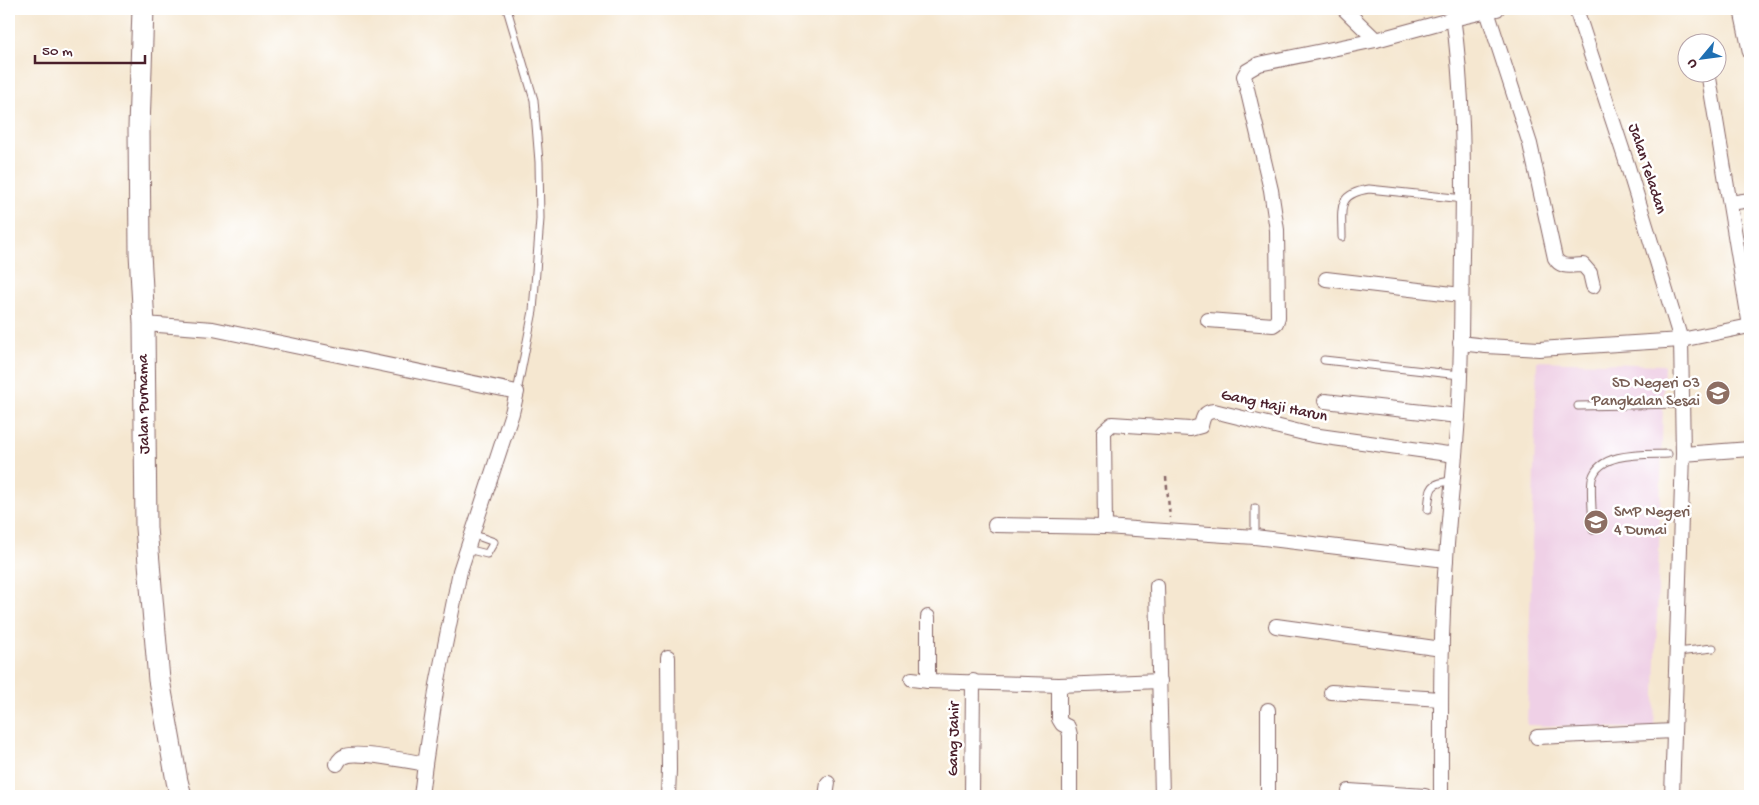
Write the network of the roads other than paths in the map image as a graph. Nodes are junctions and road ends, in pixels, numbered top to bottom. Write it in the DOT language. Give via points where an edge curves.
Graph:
graph roads {
  1 [pos="143,9"];
  2 [pos="507,9"];
  3 [pos="1344,9"];
  4 [pos="1576,9"];
  5 [pos="1741,9"];
  6 [pos="1492,10"];
  7 [pos="1452,14"];
  8 [pos="1376,40"];
  9 [pos="1750,52"];
  10 [pos="1710,82"];
  11 [pos="1464,199"];
  12 [pos="1750,200"];
  13 [pos="1730,203"];
  14 [pos="1342,237"];
  15 [pos="1326,278"];
  16 [pos="1593,286"];
  17 [pos="1461,295"];
  18 [pos="1208,320"];
  19 [pos="144,324"];
  20 [pos="1750,326"];
  21 [pos="1681,340"];
  22 [pos="1460,343"];
  23 [pos="1324,360"];
  24 [pos="1460,375"];
  25 [pos="518,392"];
  26 [pos="1325,401"];
  27 [pos="1682,404"];
  28 [pos="1578,406"];
  29 [pos="1458,416"];
  30 [pos="1750,448"];
  31 [pos="1675,454"];
  32 [pos="1455,456"];
  33 [pos="1454,481"];
  34 [pos="1255,508"];
  35 [pos="1428,510"];
  36 [pos="995,525"];
  37 [pos="1105,527"];
  38 [pos="1593,530"];
  39 [pos="472,534"];
  40 [pos="1255,537"];
  41 [pos="467,549"];
  42 [pos="1446,560"];
  43 [pos="1157,586"];
  44 [pos="928,617"];
  45 [pos="1276,626"];
  46 [pos="1713,648"];
  47 [pos="1442,649"];
  48 [pos="1677,652"];
  49 [pos="668,657"];
  50 [pos="912,679"];
  51 [pos="928,681"];
  52 [pos="1160,681"];
  53 [pos="973,682"];
  54 [pos="1059,685"];
  55 [pos="1331,692"];
  56 [pos="1442,699"];
  57 [pos="1268,710"];
  58 [pos="1674,731"];
  59 [pos="1537,737"];
  60 [pos="337,764"];
  61 [pos="425,764"];
  62 [pos="1349,791"];
  63 [pos="181,796"];
  64 [pos="421,796"];
  65 [pos="668,796"];
  66 [pos="972,796"];
  67 [pos="1070,796"];
  68 [pos="1162,796"];
  69 [pos="1268,796"];
  70 [pos="1425,796"];
  71 [pos="1442,796"];
  72 [pos="1672,796"];
  1 -- 19 [label="main road, Jalan Purnama" via="139,137"];
  2 -- 25 [label="lane" via="534,100 539,162 540,219 533,311"];
  3 -- 8 [label="street"];
  4 -- 21 [label="street, Jalan Teladan"];
  5 -- 9 [label="street"];
  6 -- 7 [label="street"];
  6 -- 16 [label="street" via="1530,144 1555,258 1562,266 1583,265 1590,273"];
  7 -- 8 [label="street"];
  7 -- 11 [label="street" via="1463,141"];
  8 -- 18 [label="street" via="1260,64 1247,71 1244,76 1271,190 1277,230 1278,317 1273,325"];
  10 -- 13 [label="street"];
  11 -- 14 [label="lane" via="1369,189 1358,191 1346,198 1342,205"];
  11 -- 17 [label="street"];
  12 -- 13 [label="street"];
  13 -- 20 [label="street"];
  15 -- 17 [label="street"];
  17 -- 22 [label="street"];
  19 -- 25 [label="street" via="213,329"];
  19 -- 63 [label="main road, Jalan Purnama" via="146,528 159,680"];
  20 -- 21 [label="street"];
  21 -- 22 [label="street" via="1539,350"];
  21 -- 27 [label="street, Jalan Teladan"];
  22 -- 24 [label="street"];
  23 -- 24 [label="lane"];
  24 -- 29 [label="street"];
  25 -- 39 [label="street"];
  26 -- 29 [label="street"];
  27 -- 28 [label="lane"];
  27 -- 31 [label="street, Jalan Teladan"];
  29 -- 32 [label="street"];
  30 -- 31 [label="street"];
  31 -- 38 [label="lane" via="1618,457 1606,462 1592,479"];
  31 -- 48 [label="street, Jalan Teladan"];
  32 -- 33 [label="street"];
  32 -- 37 [label="street, Gang Haji Harun" via="1312,435 1214,411 1204,414 1197,428 1112,424 1104,431"];
  33 -- 35 [label="lane" via="1433,485"];
  33 -- 42 [label="street"];
  34 -- 40 [label="lane"];
  36 -- 37 [label="street"];
  37 -- 40 [label="street"];
  39 -- 41 [label="street"];
  39 -- 41 [label="lane" via="494,542 487,554"];
  40 -- 42 [label="street"];
  41 -- 61 [label="street" via="445,647"];
  42 -- 47 [label="street"];
  43 -- 52 [label="street"];
  44 -- 51 [label="street"];
  45 -- 47 [label="street"];
  46 -- 48 [label="lane"];
  47 -- 56 [label="street"];
  48 -- 58 [label="street, Jalan Teladan"];
  49 -- 65 [label="street"];
  50 -- 51 [label="street"];
  51 -- 53 [label="street"];
  52 -- 54 [label="street"];
  52 -- 68 [label="street"];
  53 -- 54 [label="street"];
  53 -- 66 [label="street, Gang Jahir"];
  54 -- 67 [label="street" via="1059,719 1068,727 1070,735"];
  55 -- 56 [label="street"];
  56 -- 71 [label="street"];
  57 -- 69 [label="street"];
  58 -- 59 [label="street"];
  58 -- 72 [label="street, Jalan Teladan"];
  60 -- 61 [label="street" via="352,754 400,758"];
  61 -- 64 [label="street"];
  62 -- 70 [label="street"];
}
